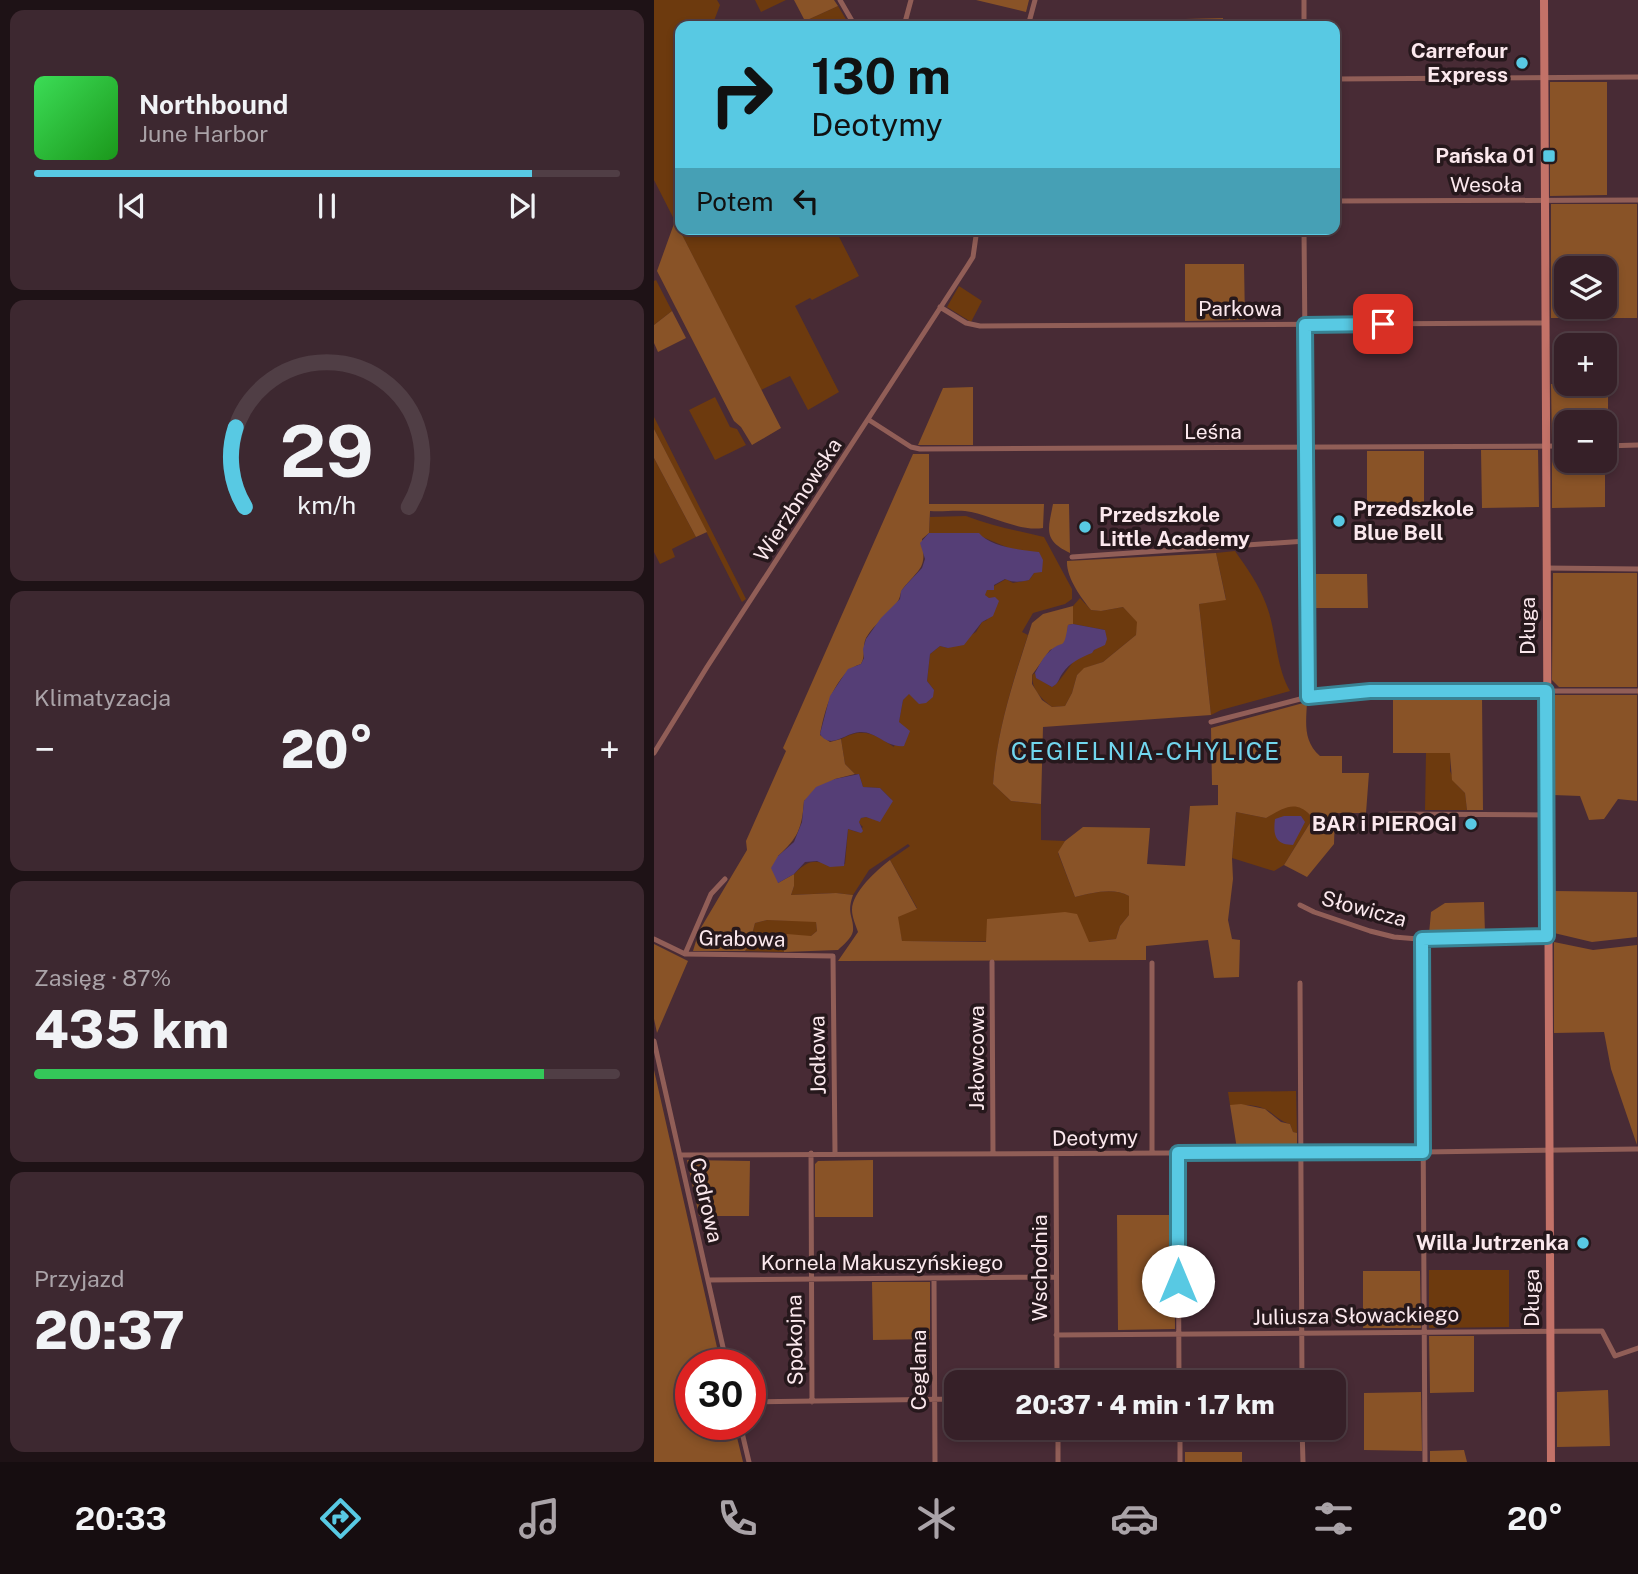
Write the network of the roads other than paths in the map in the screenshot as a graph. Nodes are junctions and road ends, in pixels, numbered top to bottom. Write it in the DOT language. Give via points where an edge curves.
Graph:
graph roads {
  1 [pos="840,0"];
  2 [pos="911,0"];
  3 [pos="1035,0"];
  4 [pos="1304,0"];
  5 [pos="1544,0"];
  6 [pos="852,21"];
  7 [pos="905,21"];
  8 [pos="1029,21"];
  9 [pos="1304,21"];
  10 [pos="1544,77"];
  11 [pos="1638,77"];
  12 [pos="1340,79"];
  13 [pos="1638,200"];
  14 [pos="1340,201"];
  15 [pos="1544,201"];
  16 [pos="975,235"];
  17 [pos="1304,235"];
  18 [pos="940,307"];
  19 [pos="1544,323"];
  20 [pos="1305,325"];
  21 [pos="869,420"];
  22 [pos="1638,445"];
  23 [pos="1545,446"];
  24 [pos="1554,446"];
  25 [pos="1617,446"];
  26 [pos="1306,447"];
  27 [pos="1306,541"];
  28 [pos="1072,557"];
  29 [pos="1546,568"];
  30 [pos="1638,569"];
  31 [pos="1546,691"];
  32 [pos="1638,691"];
  33 [pos="1308,697"];
  34 [pos="1211,722"];
  35 [pos="654,753"];
  36 [pos="1390,814"];
  37 [pos="1547,815"];
  38 [pos="725,879"];
  39 [pos="1300,905"];
  40 [pos="1547,936"];
  41 [pos="654,939"];
  42 [pos="1422,939"];
  43 [pos="685,954"];
  44 [pos="832,956"];
  45 [pos="992,962"];
  46 [pos="1152,963"];
  47 [pos="1300,983"];
  48 [pos="654,1041"];
  49 [pos="1638,1149"];
  50 [pos="1548,1151"];
  51 [pos="1301,1152"];
  52 [pos="1423,1152"];
  53 [pos="810,1153"];
  54 [pos="835,1153"];
  55 [pos="1152,1153"];
  56 [pos="1178,1153"];
  57 [pos="993,1154"];
  58 [pos="1056,1154"];
  59 [pos="680,1155"];
  60 [pos="1056,1278"];
  61 [pos="810,1279"];
  62 [pos="934,1279"];
  63 [pos="708,1280"];
  64 [pos="1550,1331"];
  65 [pos="1301,1332"];
  66 [pos="1424,1332"];
  67 [pos="1179,1333"];
  68 [pos="1056,1335"];
  69 [pos="1638,1348"];
  70 [pos="723,1349"];
  71 [pos="1057,1370"];
  72 [pos="1179,1370"];
  73 [pos="1302,1370"];
  74 [pos="934,1400"];
  75 [pos="944,1400"];
  76 [pos="766,1402"];
  77 [pos="812,1402"];
  78 [pos="743,1440"];
  79 [pos="1058,1440"];
  80 [pos="1180,1440"];
  81 [pos="1302,1440"];
  82 [pos="748,1462"];
  83 [pos="935,1462"];
  84 [pos="1058,1462"];
  85 [pos="1180,1462"];
  86 [pos="1303,1462"];
  87 [pos="1425,1462"];
  88 [pos="1551,1462"];
  1 -- 6 [label="street"];
  2 -- 7 [label="street"];
  3 -- 8 [label="street"];
  4 -- 9 [label="street"];
  5 -- 10 [label="street, Długa"];
  10 -- 11 [label="street"];
  10 -- 12 [label="street"];
  10 -- 15 [label="street, Długa"];
  13 -- 15 [label="street, Wesoła"];
  14 -- 15 [label="street, Wesoła"];
  15 -- 19 [label="street, Długa"];
  16 -- 18 [label="street, Wierzbnowska" via="973,257"];
  17 -- 20 [label="street"];
  18 -- 20 [label="street, Parkowa" via="980,326"];
  18 -- 21 [label="street, Wierzbnowska"];
  19 -- 20 [label="street, Parkowa"];
  19 -- 23 [label="street, Długa"];
  20 -- 26 [label="street"];
  21 -- 26 [label="street, Leśna" via="920,449"];
  21 -- 35 [label="street, Wierzbnowska"];
  22 -- 25 [label="street"];
  23 -- 24 [label="street, Leśna"];
  23 -- 26 [label="street, Leśna"];
  23 -- 29 [label="street, Długa"];
  26 -- 27 [label="street"];
  27 -- 28 [label="street"];
  27 -- 33 [label="street"];
  29 -- 30 [label="street"];
  29 -- 31 [label="street, Długa"];
  31 -- 32 [label="street"];
  31 -- 33 [label="street" via="1370,691"];
  31 -- 37 [label="street, Długa"];
  33 -- 34 [label="street"];
  36 -- 37 [label="street"];
  37 -- 40 [label="street, Długa"];
  38 -- 43 [label="street" via="711,894"];
  39 -- 42 [label="street, Słowicza" via="1370,931"];
  40 -- 42 [label="street, Słowicza"];
  40 -- 50 [label="street, Długa"];
  41 -- 43 [label="street, Grabowa"];
  42 -- 52 [label="street"];
  43 -- 44 [label="street, Grabowa"];
  44 -- 54 [label="street, Jodłowa"];
  45 -- 57 [label="street, Jałowcowa"];
  46 -- 55 [label="street"];
  47 -- 51 [label="street"];
  48 -- 59 [label="street, Cedrowa"];
  49 -- 50 [label="street, Deotymy"];
  50 -- 52 [label="street, Deotymy"];
  50 -- 64 [label="street, Długa"];
  51 -- 52 [label="street, Deotymy"];
  51 -- 56 [label="street, Deotymy"];
  51 -- 65 [label="street"];
  52 -- 66 [label="street"];
  53 -- 54 [label="street, Deotymy"];
  53 -- 59 [label="street, Deotymy"];
  53 -- 61 [label="street, Spokojna"];
  54 -- 57 [label="street, Deotymy"];
  55 -- 56 [label="street, Deotymy"];
  55 -- 58 [label="street, Deotymy"];
  56 -- 67 [label="street"];
  57 -- 58 [label="street, Deotymy"];
  58 -- 60 [label="street, Wschodnia"];
  59 -- 63 [label="street, Cedrowa"];
  60 -- 62 [label="street, Kornela Makuszyńskiego"];
  60 -- 68 [label="street, Wschodnia"];
  61 -- 62 [label="street, Kornela Makuszyńskiego"];
  61 -- 63 [label="street, Kornela Makuszyńskiego"];
  61 -- 77 [label="street, Spokojna"];
  62 -- 74 [label="street, Ceglana"];
  63 -- 70 [label="street, Cedrowa"];
  64 -- 66 [label="street, Juliusza Słowackiego"];
  64 -- 69 [label="street, Juliusza Słowackiego" via="1602,1331 1615,1356"];
  64 -- 88 [label="street, Długa"];
  65 -- 66 [label="street, Juliusza Słowackiego"];
  65 -- 67 [label="street, Juliusza Słowackiego"];
  65 -- 73 [label="street"];
  66 -- 87 [label="street"];
  67 -- 68 [label="street, Juliusza Słowackiego"];
  67 -- 72 [label="street"];
  68 -- 71 [label="street, Wschodnia"];
  74 -- 75 [label="street"];
  74 -- 77 [label="street"];
  74 -- 83 [label="street, Ceglana"];
  76 -- 77 [label="street"];
  78 -- 82 [label="street"];
  79 -- 84 [label="street"];
  80 -- 85 [label="street"];
  81 -- 86 [label="street"];
}
